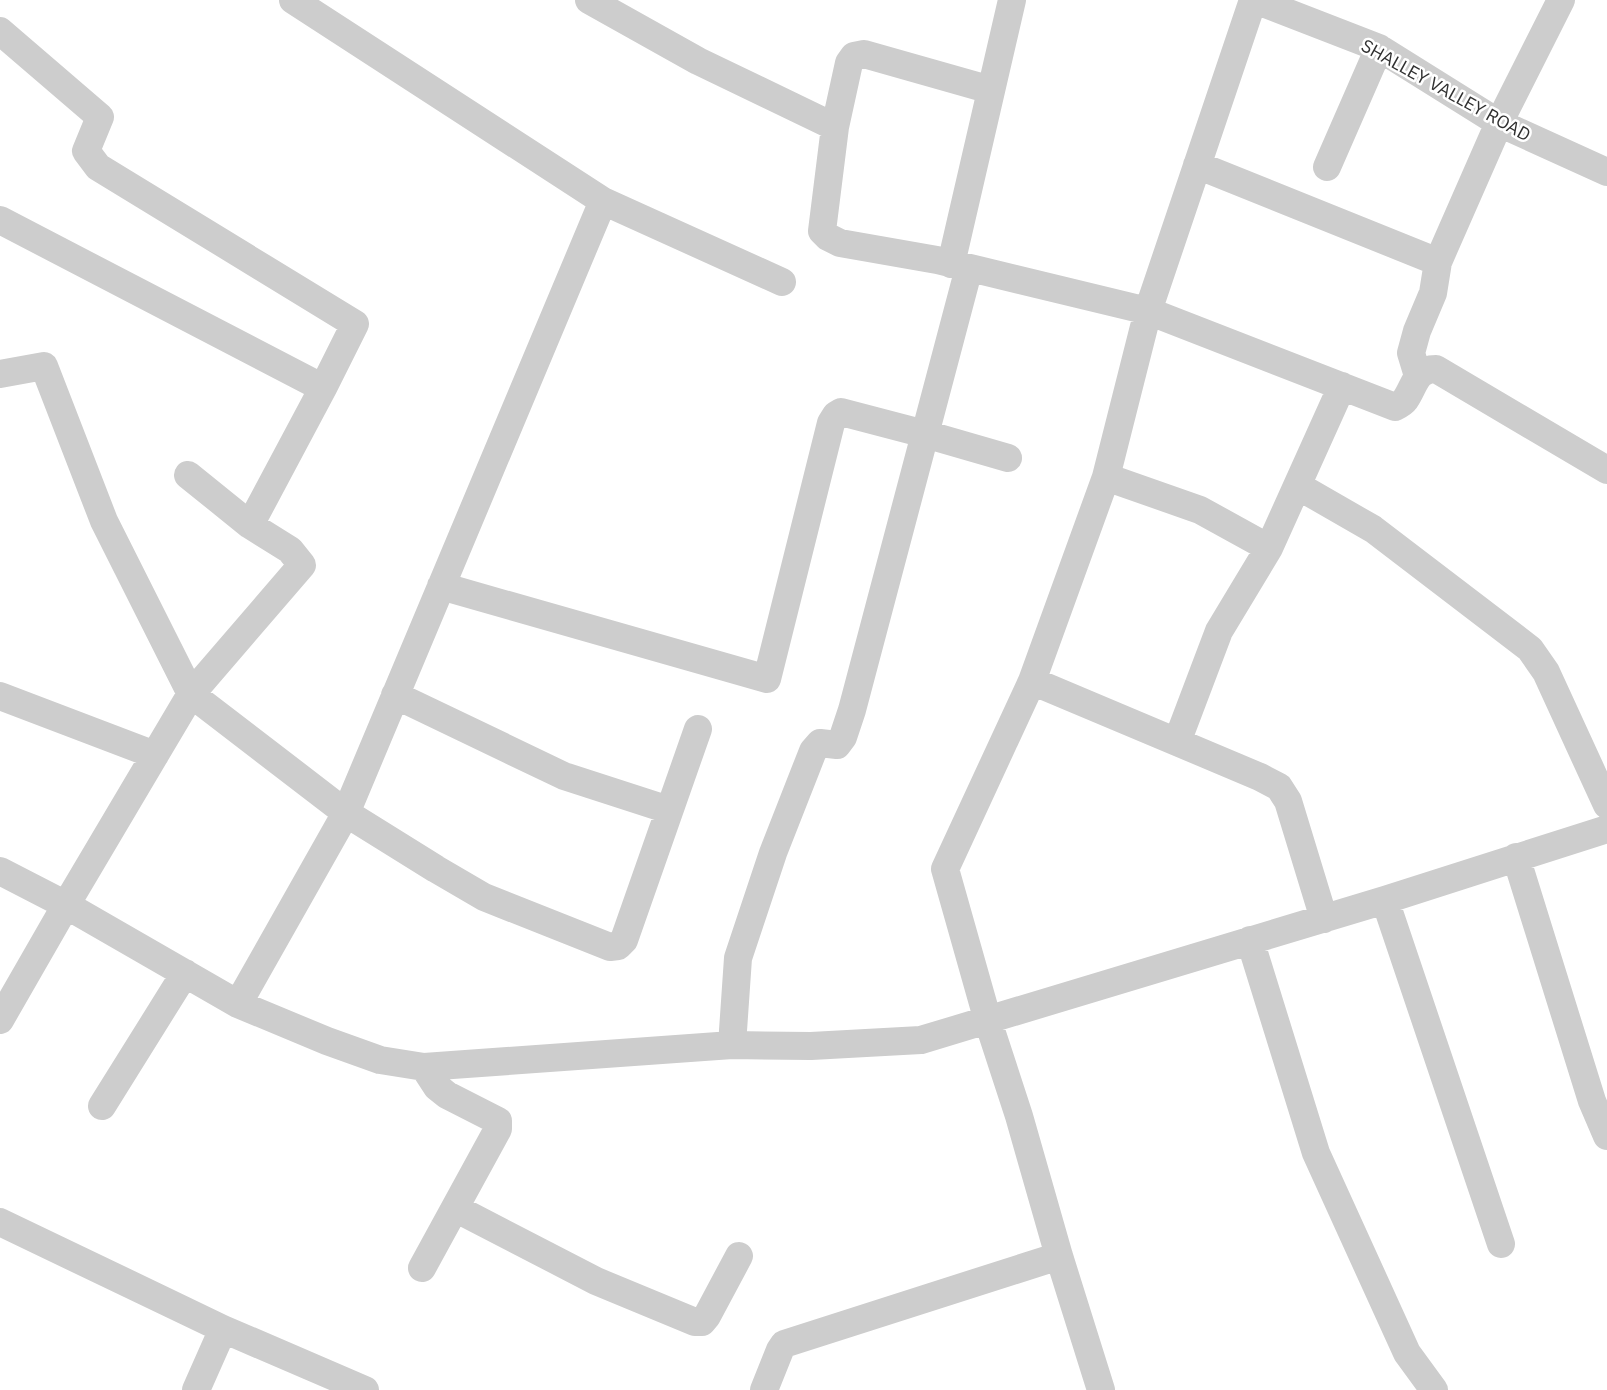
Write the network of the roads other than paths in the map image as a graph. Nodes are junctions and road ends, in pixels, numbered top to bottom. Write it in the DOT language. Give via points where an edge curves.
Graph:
graph roads {
  1 [pos="293,0"];
  2 [pos="589,0"];
  3 [pos="1012,0"];
  4 [pos="1254,0"];
  5 [pos="1561,0"];
  6 [pos="0,32"];
  7 [pos="1379,48"];
  8 [pos="991,90"];
  9 [pos="1499,123"];
  10 [pos="835,127"];
  11 [pos="1197,165"];
  12 [pos="1327,167"];
  13 [pos="1607,172"];
  14 [pos="603,201"];
  15 [pos="0,220"];
  16 [pos="1438,262"];
  17 [pos="960,266"];
  18 [pos="782,282"];
  19 [pos="1148,311"];
  20 [pos="0,374"];
  21 [pos="1418,376"];
  22 [pos="1342,386"];
  23 [pos="322,388"];
  24 [pos="925,434"];
  25 [pos="1008,458"];
  26 [pos="1607,470"];
  27 [pos="188,475"];
  28 [pos="1106,477"];
  29 [pos="1298,486"];
  30 [pos="250,525"];
  31 [pos="1270,548"];
  32 [pos="441,586"];
  33 [pos="1032,681"];
  34 [pos="191,694"];
  35 [pos="395,695"];
  36 [pos="0,696"];
  37 [pos="698,729"];
  38 [pos="1177,742"];
  39 [pos="155,756"];
  40 [pos="1607,805"];
  41 [pos="669,810"];
  42 [pos="346,813"];
  43 [pos="1607,829"];
  44 [pos="1516,857"];
  45 [pos="0,870"];
  46 [pos="1385,900"];
  47 [pos="66,905"];
  48 [pos="1324,919"];
  49 [pos="1250,940"];
  50 [pos="185,973"];
  51 [pos="238,1004"];
  52 [pos="0,1020"];
  53 [pos="988,1021"];
  54 [pos="732,1045"];
  55 [pos="424,1067"];
  56 [pos="102,1106"];
  57 [pos="1607,1136"];
  58 [pos="455,1208"];
  59 [pos="0,1222"];
  60 [pos="1501,1244"];
  61 [pos="739,1256"];
  62 [pos="1059,1256"];
  63 [pos="422,1268"];
  64 [pos="223,1329"];
  65 [pos="196,1390"];
  66 [pos="365,1390"];
  67 [pos="764,1390"];
  68 [pos="1101,1390"];
  69 [pos="1434,1390"];
  1 -- 14 [label="street"];
  2 -- 10 [label="street" via="698,61"];
  3 -- 8 [label="street"];
  4 -- 7 [label="street, SHALLEY VALLEY ROAD"];
  4 -- 11 [label="street"];
  5 -- 9 [label="street"];
  6 -- 23 [label="street" via="100,117 86,151 98,167 355,324"];
  7 -- 9 [label="street, SHALLEY VALLEY ROAD"];
  7 -- 12 [label="street"];
  8 -- 10 [label="street" via="864,54 854,56 849,64"];
  8 -- 17 [label="street"];
  9 -- 13 [label="street, SHALLEY VALLEY ROAD"];
  9 -- 16 [label="street"];
  10 -- 17 [label="street" via="822,231 840,243"];
  11 -- 16 [label="street"];
  11 -- 19 [label="street"];
  14 -- 18 [label="street"];
  14 -- 32 [label="street"];
  15 -- 23 [label="street"];
  16 -- 21 [label="street" via="1433,293 1411,353"];
  17 -- 19 [label="street"];
  17 -- 24 [label="street"];
  19 -- 22 [label="street"];
  19 -- 28 [label="street"];
  20 -- 34 [label="street" via="44,366 104,520"];
  21 -- 22 [label="street" via="1404,402 1395,407"];
  21 -- 26 [label="street" via="1428,369 1436,369"];
  22 -- 29 [label="street"];
  23 -- 30 [label="street"];
  24 -- 25 [label="street"];
  24 -- 32 [label="street" via="841,412 836,415 766,679"];
  24 -- 54 [label="street" via="843,737 837,746 820,743 813,751 738,958"];
  27 -- 30 [label="street"];
  28 -- 31 [label="street" via="1200,510"];
  28 -- 33 [label="street"];
  29 -- 31 [label="street"];
  29 -- 40 [label="street" via="1373,529 1530,649 1546,672"];
  30 -- 34 [label="street" via="290,550 302,565"];
  31 -- 38 [label="street" via="1219,631"];
  32 -- 35 [label="street"];
  33 -- 38 [label="street"];
  33 -- 53 [label="street" via="945,870"];
  34 -- 39 [label="street"];
  34 -- 42 [label="street"];
  35 -- 41 [label="street" via="564,776"];
  35 -- 42 [label="street"];
  36 -- 39 [label="street"];
  37 -- 41 [label="street"];
  38 -- 48 [label="street" via="1279,787 1288,801"];
  39 -- 47 [label="street"];
  41 -- 42 [label="street" via="624,940 618,946 610,947 484,897"];
  42 -- 51 [label="street"];
  43 -- 44 [label="street"];
  44 -- 46 [label="street"];
  44 -- 57 [label="street" via="1592,1101"];
  45 -- 47 [label="street"];
  46 -- 48 [label="street"];
  46 -- 60 [label="street"];
  47 -- 50 [label="street"];
  47 -- 52 [label="street"];
  48 -- 49 [label="street"];
  49 -- 53 [label="street"];
  49 -- 69 [label="street" via="1316,1153 1407,1353"];
  50 -- 51 [label="street"];
  50 -- 56 [label="street"];
  51 -- 55 [label="street" via="371,1056"];
  53 -- 54 [label="street" via="921,1040 810,1046"];
  53 -- 62 [label="street" via="1020,1116"];
  54 -- 55 [label="street"];
  55 -- 58 [label="street" via="437,1087 447,1095 498,1121 498,1129"];
  58 -- 61 [label="street" via="596,1281 695,1322 702,1322 707,1316"];
  58 -- 63 [label="street"];
  59 -- 64 [label="street"];
  62 -- 67 [label="street" via="784,1344"];
  62 -- 68 [label="street"];
  64 -- 65 [label="street"];
  64 -- 66 [label="street"];
}
